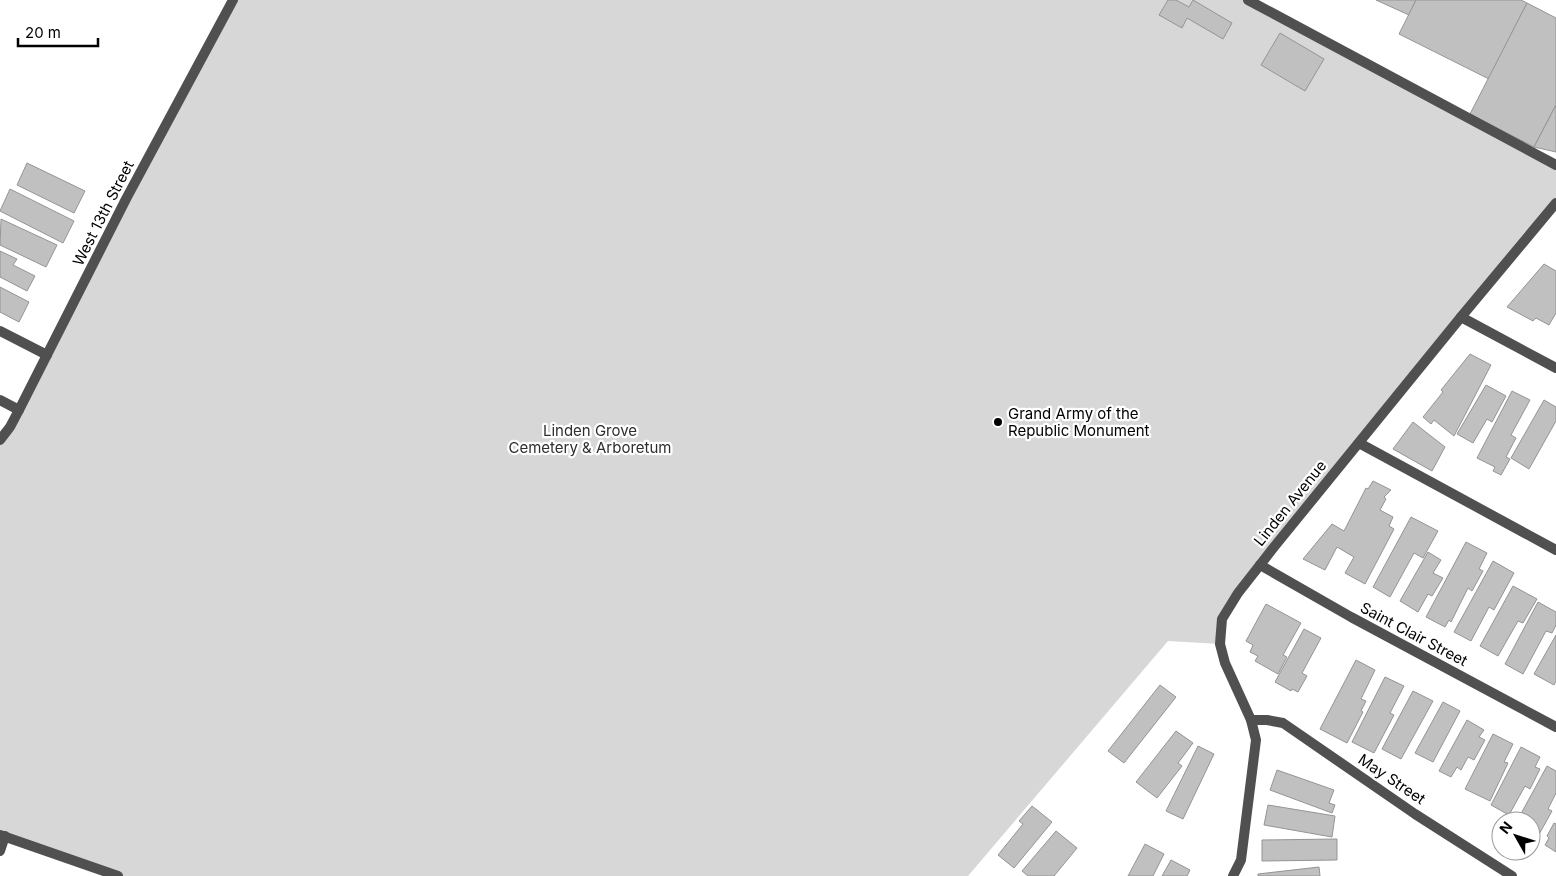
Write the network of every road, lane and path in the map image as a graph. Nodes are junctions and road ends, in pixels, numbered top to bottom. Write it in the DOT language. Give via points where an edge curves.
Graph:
graph roads {
  1 [pos="233,0"];
  2 [pos="1248,0"];
  3 [pos="1556,165"];
  4 [pos="1556,203"];
  5 [pos="1461,317"];
  6 [pos="0,331"];
  7 [pos="47,355"];
  8 [pos="1556,368"];
  9 [pos="0,400"];
  10 [pos="19,410"];
  11 [pos="0,440"];
  12 [pos="1358,444"];
  13 [pos="1556,550"];
  14 [pos="1260,565"];
  15 [pos="1251,720"];
  16 [pos="1556,727"];
  17 [pos="3,836"];
  18 [pos="0,851"];
  19 [pos="118,876"];
  20 [pos="1233,876"];
  21 [pos="1512,876"];
  1 -- 7 [label="street, West 13th Street"];
  2 -- 3 [label="street"];
  4 -- 5 [label="street, Linden Avenue"];
  5 -- 8 [label="street"];
  5 -- 12 [label="street, Linden Avenue"];
  6 -- 7 [label="street"];
  7 -- 10 [label="street, West 13th Street"];
  9 -- 10 [label="street"];
  10 -- 11 [label="street, West 13th Street"];
  12 -- 13 [label="street"];
  12 -- 14 [label="street, Linden Avenue"];
  14 -- 15 [label="street, Linden Avenue" via="1222,619 1220,644 1225,663"];
  14 -- 16 [label="street, Saint Clair Street"];
  15 -- 20 [label="street, Linden Avenue" via="1256,740 1253,768 1241,860"];
  15 -- 21 [label="street, May Street" via="1283,723"];
  17 -- 18 [label="street"];
  17 -- 19 [label="street"];
}
